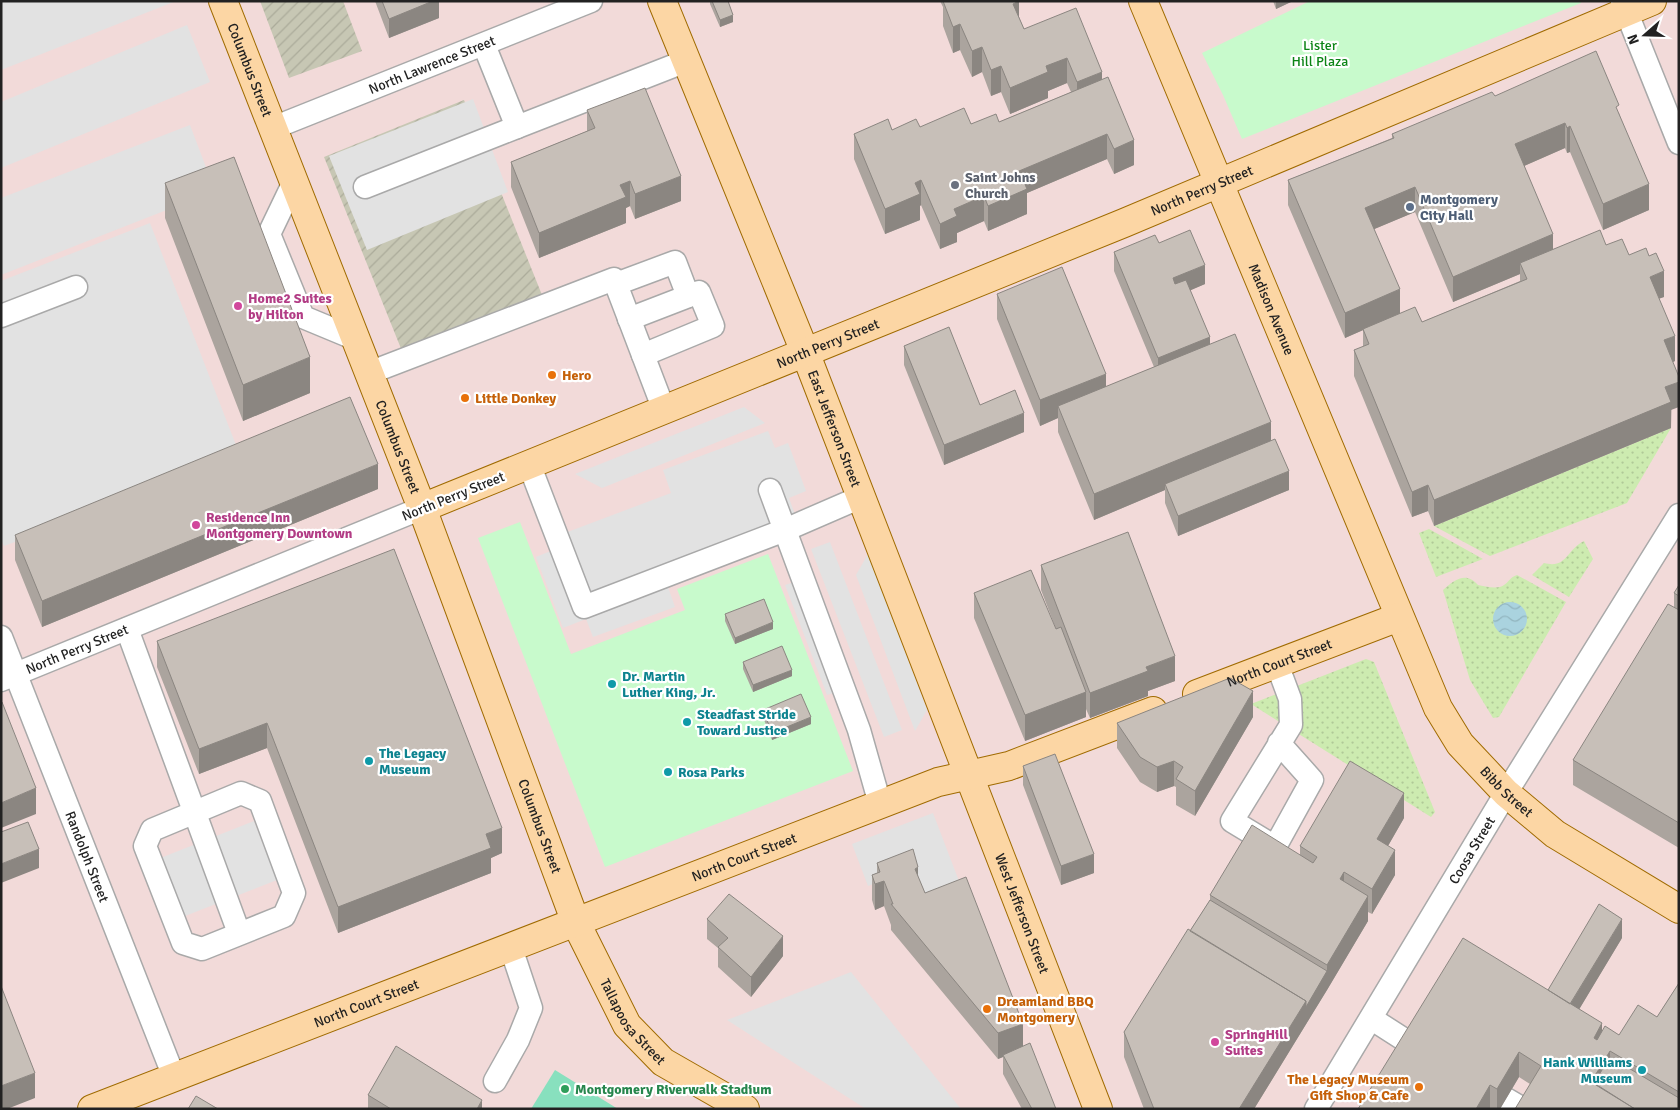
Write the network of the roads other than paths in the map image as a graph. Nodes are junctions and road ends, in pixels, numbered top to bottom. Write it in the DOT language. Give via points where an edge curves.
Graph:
graph roads {
  1 [pos="223,1"];
  2 [pos="591,1"];
  3 [pos="662,1"];
  4 [pos="1143,1"];
  5 [pos="1652,1"];
  6 [pos="1624,6"];
  7 [pos="484,45"];
  8 [pos="686,61"];
  9 [pos="518,127"];
  10 [pos="273,128"];
  11 [pos="1679,142"];
  12 [pos="294,182"];
  13 [pos="1217,183"];
  14 [pos="365,187"];
  15 [pos="615,282"];
  16 [pos="76,287"];
  17 [pos="688,296"];
  18 [pos="1,316"];
  19 [pos="629,319"];
  20 [pos="356,339"];
  21 [pos="805,352"];
  22 [pos="643,355"];
  23 [pos="369,373"];
  24 [pos="664,410"];
  25 [pos="529,464"];
  26 [pos="770,490"];
  27 [pos="862,497"];
  28 [pos="422,508"];
  29 [pos="1679,515"];
  30 [pos="785,530"];
  31 [pos="1399,617"];
  32 [pos="127,629"];
  33 [pos="1,637"];
  34 [pos="1276,664"];
  35 [pos="9,677"];
  36 [pos="1280,743"];
  37 [pos="970,775"];
  38 [pos="1506,794"];
  39 [pos="880,804"];
  40 [pos="194,812"];
  41 [pos="1679,909"];
  42 [pos="576,923"];
  43 [pos="238,933"];
  44 [pos="511,948"];
  45 [pos="1372,1019"];
  46 [pos="1411,1044"];
  47 [pos="174,1077"];
  48 [pos="495,1081"];
  49 [pos="92,1109"];
  50 [pos="746,1109"];
  51 [pos="1098,1109"];
  52 [pos="1316,1109"];
  1 -- 10 [label="main road, Columbus Street"];
  2 -- 7 [label="street, North Lawrence Street"];
  3 -- 8 [label="main road, East Jefferson Street"];
  4 -- 13 [label="main road, Madison Avenue"];
  5 -- 6 [label="main road, North Perry Street"];
  6 -- 11 [label="street"];
  6 -- 13 [label="main road, North Perry Street"];
  7 -- 9 [label="street"];
  7 -- 10 [label="street, North Lawrence Street"];
  8 -- 9 [label="street"];
  8 -- 21 [label="main road, East Jefferson Street"];
  9 -- 14 [label="street"];
  10 -- 12 [label="main road, Columbus Street"];
  12 -- 20 [label="main road, Columbus Street"];
  12 -- 20 [label="street" via="269,234 303,318"];
  13 -- 21 [label="main road, North Perry Street"];
  13 -- 31 [label="main road, Madison Avenue"];
  15 -- 17 [label="street" via="675,262"];
  15 -- 19 [label="street"];
  15 -- 23 [label="street"];
  16 -- 18 [label="street"];
  17 -- 19 [label="street"];
  17 -- 22 [label="street" via="699,292 713,326"];
  19 -- 22 [label="street"];
  20 -- 23 [label="main road, Columbus Street"];
  21 -- 24 [label="main road, North Perry Street"];
  21 -- 27 [label="main road, East Jefferson Street"];
  22 -- 24 [label="street"];
  23 -- 28 [label="main road, Columbus Street"];
  24 -- 25 [label="main road, North Perry Street"];
  25 -- 28 [label="main road, North Perry Street"];
  25 -- 30 [label="street" via="584,607"];
  26 -- 30 [label="street"];
  27 -- 30 [label="street"];
  27 -- 37 [label="main road, East Jefferson Street"];
  28 -- 32 [label="street, North Perry Street"];
  28 -- 42 [label="main road, Columbus Street"];
  29 -- 38 [label="street, Coosa Street"];
  30 -- 39 [label="street" via="859,730"];
  31 -- 34 [label="main road, North Court Street"];
  31 -- 38 [label="main road, Bibb Street" via="1438,708 1460,744"];
  32 -- 35 [label="street, North Perry Street"];
  32 -- 40 [label="street"];
  33 -- 35 [label="street, Randolph Street"];
  34 -- 36 [label="street" via="1290,699 1291,725"];
  34 -- 37 [label="main road, North Court Street" via="1009,766"];
  35 -- 47 [label="street, Randolph Street"];
  37 -- 39 [label="main road, North Court Street" via="938,782"];
  37 -- 51 [label="main road, West Jefferson Street"];
  38 -- 41 [label="main road, Bibb Street" via="1555,834"];
  38 -- 45 [label="street, Coosa Street"];
  39 -- 42 [label="main road, North Court Street"];
  40 -- 43 [label="street"];
  40 -- 43 [label="street" via="152,830 145,846 183,943 202,949"];
  40 -- 43 [label="street" via="241,792 260,802 294,893 284,916"];
  42 -- 44 [label="main road, North Court Street"];
  42 -- 50 [label="main road, Tallapoosa Street" via="627,1025 663,1062"];
  44 -- 47 [label="main road, North Court Street"];
  44 -- 48 [label="street" via="531,1008"];
  45 -- 46 [label="street"];
  45 -- 52 [label="street, Coosa Street"];
  47 -- 49 [label="main road, North Court Street"];
}
